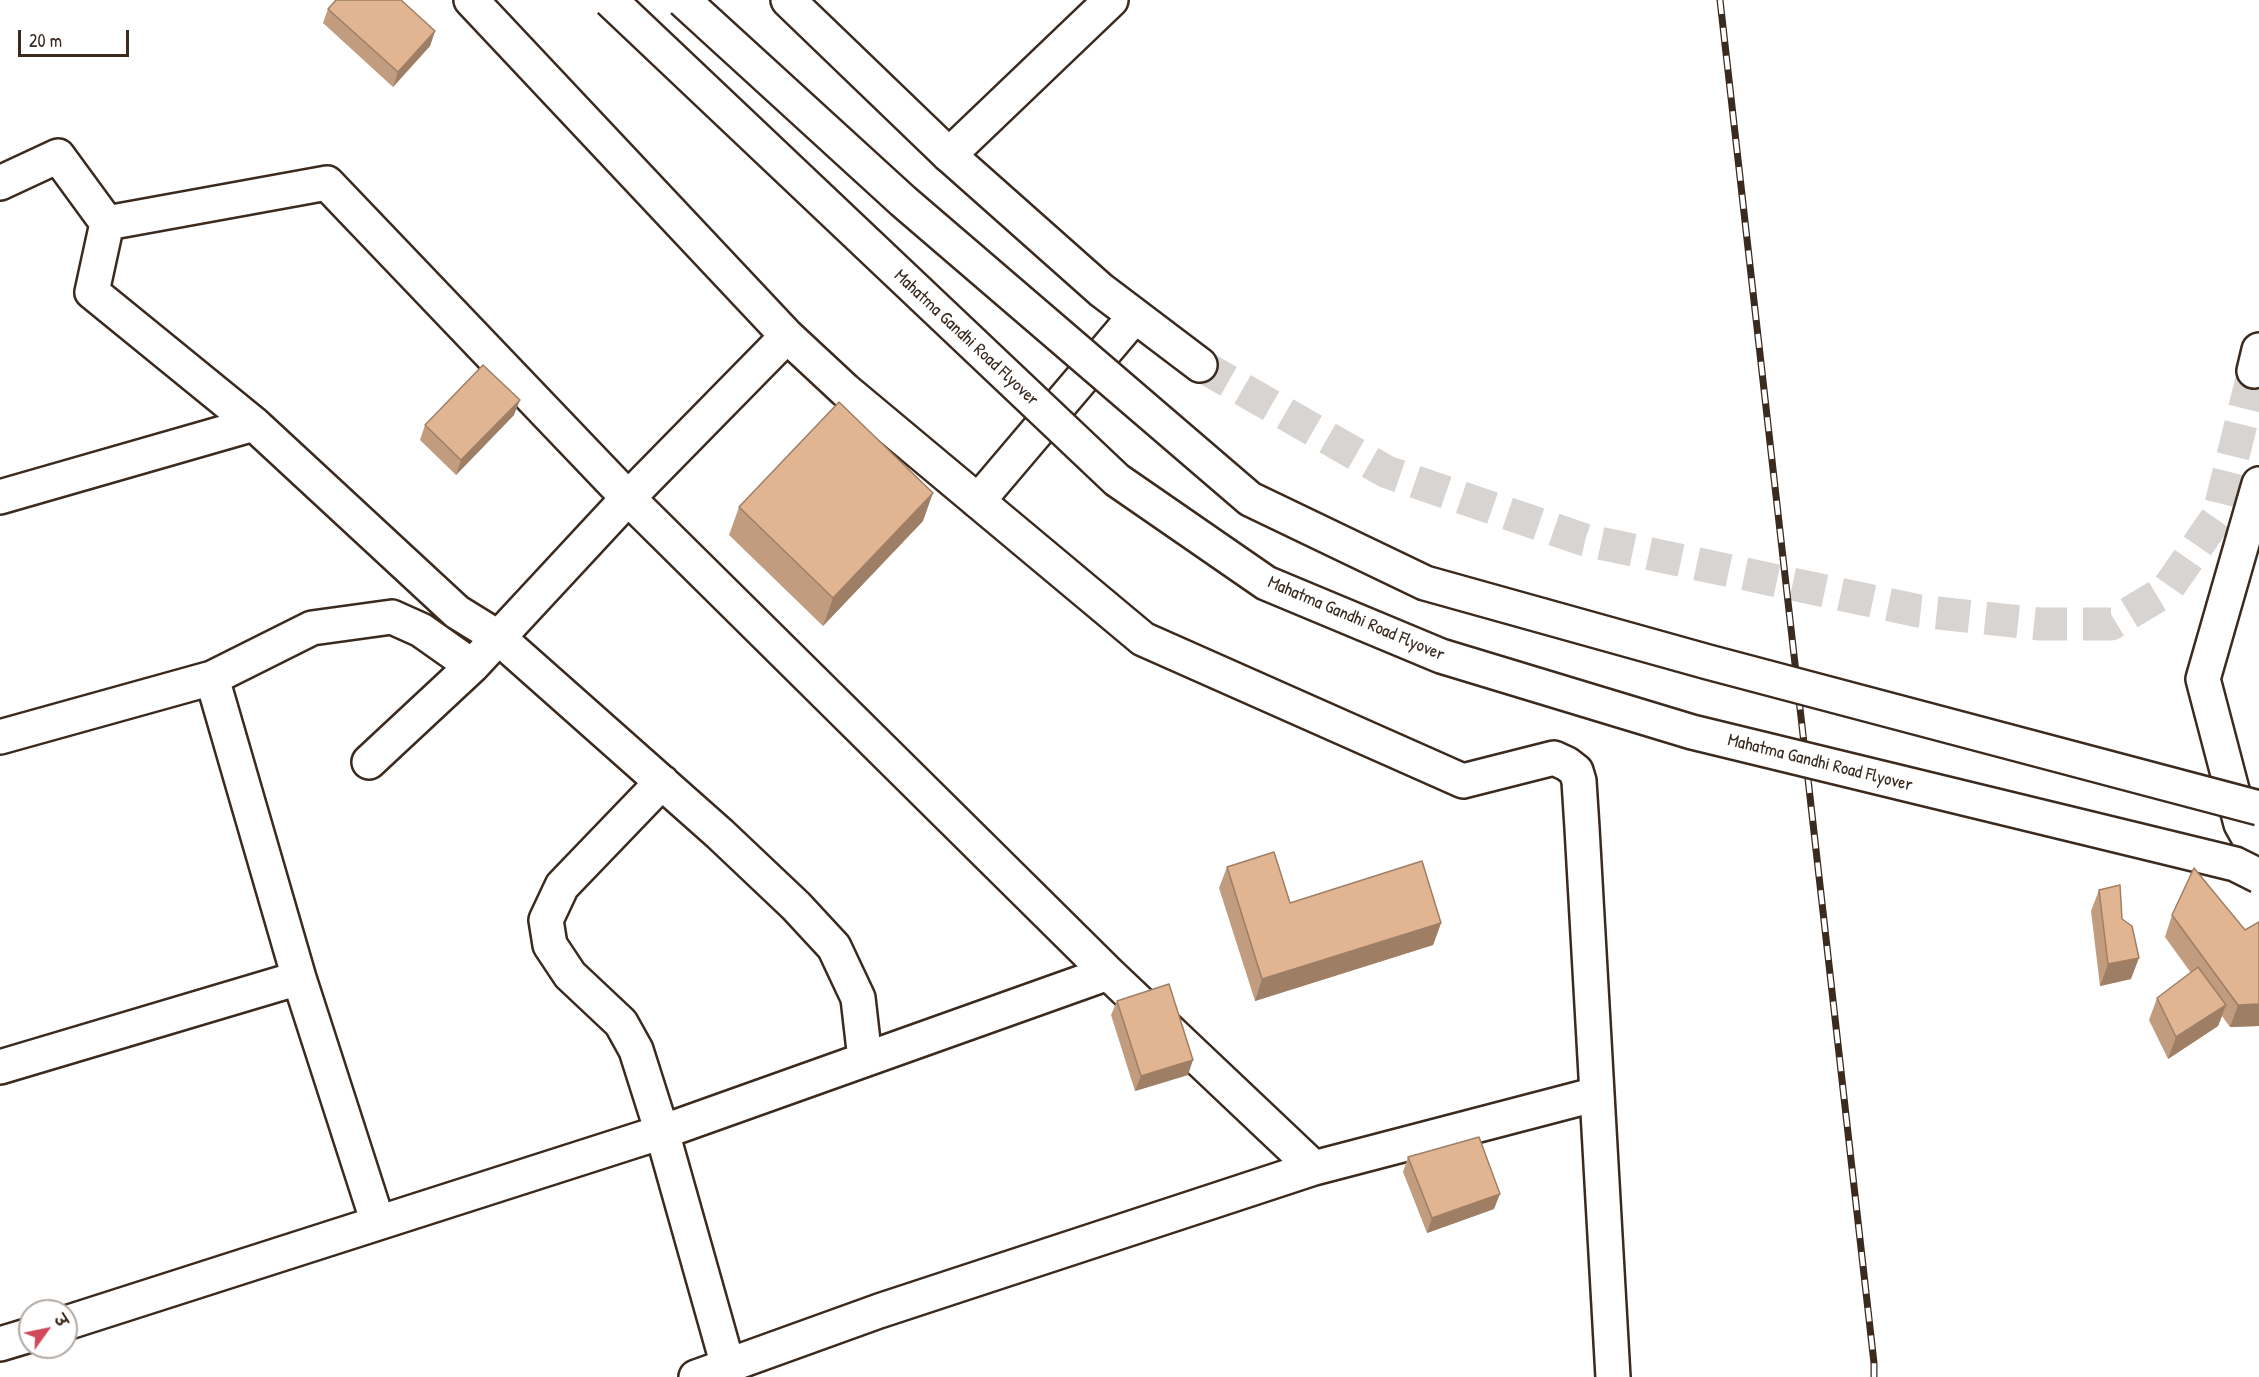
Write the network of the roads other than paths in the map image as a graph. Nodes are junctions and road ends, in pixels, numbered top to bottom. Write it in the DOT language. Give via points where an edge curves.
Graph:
graph roads {
  1 [pos="471,0"];
  2 [pos="610,0"];
  3 [pos="683,0"];
  4 [pos="788,0"];
  5 [pos="1111,0"];
  6 [pos="949,155"];
  7 [pos="0,183"];
  8 [pos="106,223"];
  9 [pos="1135,315"];
  10 [pos="787,336"];
  11 [pos="1200,365"];
  12 [pos="254,423"];
  13 [pos="2259,484"];
  14 [pos="0,497"];
  15 [pos="628,498"];
  16 [pos="978,501"];
  17 [pos="499,638"];
  18 [pos="472,666"];
  19 [pos="212,678"];
  20 [pos="0,737"];
  21 [pos="369,762"];
  22 [pos="662,782"];
  23 [pos="2259,808"];
  24 [pos="2259,856"];
  25 [pos="2259,876"];
  26 [pos="1108,973"];
  27 [pos="299,978"];
  28 [pos="866,1059"];
  29 [pos="0,1068"];
  30 [pos="1597,1094"];
  31 [pos="662,1132"];
  32 [pos="1314,1168"];
  33 [pos="378,1223"];
  34 [pos="78,1319"];
  35 [pos="18,1339"];
  36 [pos="0,1344"];
  37 [pos="728,1366"];
  38 [pos="696,1377"];
  39 [pos="1613,1377"];
  1 -- 10 [label="street"];
  2 -- 25 [label="street, Mahatma Gandhi Road Flyover, bridge" via="1117,480 1266,583 1441,656 1692,732 2235,864"];
  3 -- 23 [label="street, bridge" via="903,201 1250,499 1425,583 1719,666"];
  4 -- 6 [label="street"];
  5 -- 6 [label="street"];
  6 -- 9 [label="street" via="1101,290"];
  7 -- 8 [label="street" via="58,156"];
  8 -- 12 [label="street" via="92,292"];
  8 -- 15 [label="street" via="327,183"];
  9 -- 11 [label="street"];
  9 -- 16 [label="street"];
  10 -- 15 [label="street"];
  10 -- 16 [label="street"];
  12 -- 14 [label="street"];
  12 -- 17 [label="street" via="457,612"];
  13 -- 24 [label="street" via="2203,680 2241,824"];
  15 -- 17 [label="street"];
  15 -- 26 [label="street"];
  16 -- 30 [label="street" via="1143,639 1463,781 1554,758 1576,771"];
  17 -- 18 [label="street"];
  17 -- 22 [label="street"];
  18 -- 19 [label="street" via="421,630 392,617 312,628"];
  18 -- 21 [label="street"];
  19 -- 20 [label="street"];
  19 -- 27 [label="street"];
  22 -- 28 [label="street" via="796,906 834,947 858,998"];
  22 -- 31 [label="street" via="562,886 546,920 550,945 570,975 621,1023 636,1050"];
  26 -- 28 [label="street"];
  26 -- 32 [label="street"];
  27 -- 29 [label="street"];
  27 -- 33 [label="street"];
  28 -- 31 [label="street"];
  30 -- 32 [label="street"];
  30 -- 39 [label="street"];
  31 -- 33 [label="street"];
  31 -- 37 [label="street"];
  32 -- 37 [label="street" via="890,1308"];
  33 -- 34 [label="street"];
  35 -- 36 [label="street"];
  37 -- 38 [label="street"];
}
